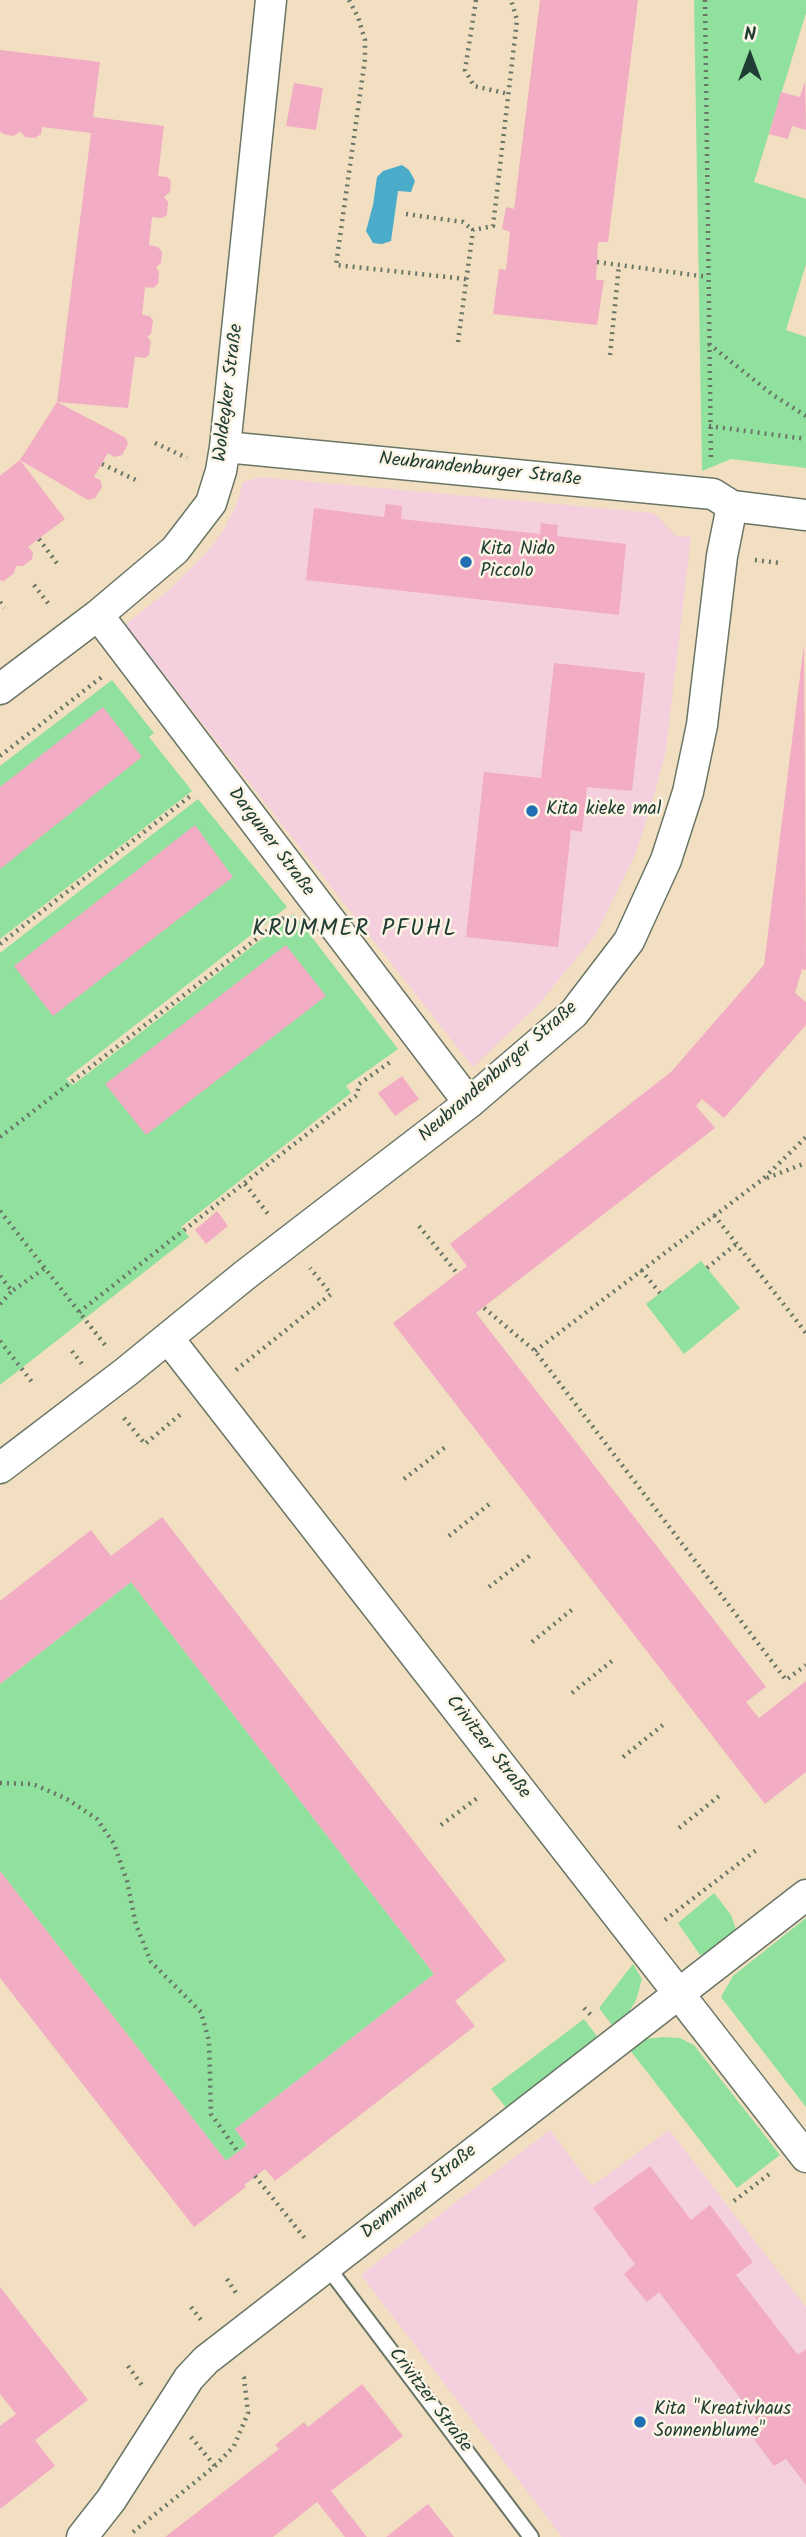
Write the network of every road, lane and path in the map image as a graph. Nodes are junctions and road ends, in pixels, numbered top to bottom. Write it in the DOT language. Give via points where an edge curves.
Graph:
graph roads {
  1 [pos="271,0"];
  2 [pos="349,0"];
  3 [pos="476,0"];
  4 [pos="511,0"];
  5 [pos="705,0"];
  6 [pos="509,94"];
  7 [pos="406,214"];
  8 [pos="473,230"];
  9 [pos="597,261"];
  10 [pos="618,265"];
  11 [pos="708,277"];
  12 [pos="466,279"];
  13 [pos="458,342"];
  14 [pos="709,344"];
  15 [pos="610,355"];
  16 [pos="806,416"];
  17 [pos="806,439"];
  18 [pos="225,447"];
  19 [pos="102,464"];
  20 [pos="140,482"];
  21 [pos="732,506"];
  22 [pos="806,515"];
  23 [pos="38,539"];
  24 [pos="59,566"];
  25 [pos="98,615"];
  26 [pos="129,656"];
  27 [pos="0,689"];
  28 [pos="0,757"];
  29 [pos="218,774"];
  30 [pos="311,897"];
  31 [pos="0,944"];
  32 [pos="421,1040"];
  33 [pos="469,1103"];
  34 [pos="0,1137"];
  35 [pos="806,1137"];
  36 [pos="806,1163"];
  37 [pos="763,1179"];
  38 [pos="0,1211"];
  39 [pos="713,1215"];
  40 [pos="419,1226"];
  41 [pos="736,1244"];
  42 [pos="45,1268"];
  43 [pos="707,1268"];
  44 [pos="641,1270"];
  45 [pos="457,1273"];
  46 [pos="0,1276"];
  47 [pos="12,1291"];
  48 [pos="660,1293"];
  49 [pos="331,1294"];
  50 [pos="0,1304"];
  51 [pos="484,1308"];
  52 [pos="79,1312"];
  53 [pos="806,1333"];
  54 [pos="168,1338"];
  55 [pos="0,1341"];
  56 [pos="535,1351"];
  57 [pos="126,1372"];
  58 [pos="32,1382"];
  59 [pos="102,1390"];
  60 [pos="209,1390"];
  61 [pos="448,1445"];
  62 [pos="0,1468"];
  63 [pos="404,1479"];
  64 [pos="492,1502"];
  65 [pos="449,1536"];
  66 [pos="532,1554"];
  67 [pos="489,1587"];
  68 [pos="574,1608"];
  69 [pos="532,1642"];
  70 [pos="613,1660"];
  71 [pos="806,1665"];
  72 [pos="572,1693"];
  73 [pos="664,1724"];
  74 [pos="623,1757"];
  75 [pos="508,1775"];
  76 [pos="0,1783"];
  77 [pos="719,1796"];
  78 [pos="442,1825"];
  79 [pos="679,1828"];
  80 [pos="759,1848"];
  81 [pos="806,1895"];
  82 [pos="638,1942"];
  83 [pos="676,1993"];
  84 [pos="238,2152"];
  85 [pos="803,2154"];
  86 [pos="255,2176"];
  87 [pos="734,2201"];
  88 [pos="295,2225"];
  89 [pos="326,2265"];
  90 [pos="222,2347"];
  91 [pos="82,2537"];
  92 [pos="127,2537"];
  93 [pos="531,2537"];
  1 -- 18 [label="street, Woldegker Straße"];
  2 -- 12 [label="path" via="365,40 365,59 336,265"];
  3 -- 6 [label="path" via="466,70 474,86"];
  4 -- 6 [label="path" via="517,20"];
  5 -- 11 [label="path"];
  6 -- 8 [label="path" via="493,226"];
  7 -- 8 [label="path" via="463,222"];
  8 -- 12 [label="path"];
  9 -- 10 [label="path"];
  10 -- 11 [label="path"];
  10 -- 15 [label="path"];
  11 -- 14 [label="path"];
  12 -- 13 [label="path"];
  14 -- 16 [label="path"];
  14 -- 17 [label="path" via="709,426"];
  18 -- 21 [label="street, Neubrandenburger Straße" via="713,494"];
  18 -- 25 [label="street, Woldegker Straße" via="211,503 180,545"];
  19 -- 20 [label="path"];
  21 -- 22 [label="street, Neubrandenburger Straße"];
  21 -- 33 [label="street, Neubrandenburger Straße" via="702,724 688,792 666,860 629,941 574,1013"];
  23 -- 24 [label="path"];
  25 -- 26 [label="street, Darguner Straße"];
  25 -- 27 [label="street, Woldegker Straße"];
  26 -- 28 [label="path"];
  26 -- 29 [label="street, Darguner Straße"];
  29 -- 30 [label="street, Darguner Straße"];
  29 -- 31 [label="path"];
  30 -- 32 [label="street, Darguner Straße"];
  30 -- 34 [label="path"];
  32 -- 33 [label="street, Darguner Straße"];
  32 -- 52 [label="path" via="359,1084 357,1095"];
  33 -- 54 [label="street, Neubrandenburger Straße"];
  35 -- 37 [label="path"];
  36 -- 37 [label="path"];
  37 -- 39 [label="path"];
  38 -- 42 [label="path"];
  39 -- 41 [label="path"];
  39 -- 44 [label="path"];
  40 -- 45 [label="path"];
  41 -- 43 [label="path"];
  41 -- 53 [label="path"];
  42 -- 47 [label="path"];
  42 -- 52 [label="path"];
  44 -- 48 [label="path"];
  44 -- 56 [label="path"];
  46 -- 47 [label="path"];
  47 -- 50 [label="path"];
  49 -- 60 [label="path"];
  51 -- 56 [label="path"];
  52 -- 57 [label="path"];
  54 -- 57 [label="street, Neubrandenburger Straße"];
  54 -- 60 [label="street, Crivitzer Straße"];
  55 -- 58 [label="path"];
  56 -- 71 [label="path" via="786,1680"];
  57 -- 59 [label="street, Neubrandenburger Straße"];
  59 -- 60 [label="path" via="145,1444"];
  59 -- 62 [label="street, Neubrandenburger Straße"];
  60 -- 75 [label="street, Crivitzer Straße"];
  61 -- 63 [label="path"];
  64 -- 65 [label="path"];
  66 -- 67 [label="path"];
  68 -- 69 [label="path"];
  70 -- 72 [label="path"];
  73 -- 74 [label="path"];
  75 -- 78 [label="path"];
  75 -- 82 [label="street, Crivitzer Straße"];
  76 -- 84 [label="path" via="33,1784 67,1799 97,1819 114,1844 151,1962 201,2012 209,2041 211,2114"];
  77 -- 79 [label="path"];
  80 -- 82 [label="path"];
  81 -- 83 [label="street, Demminer Straße"];
  82 -- 83 [label="street, Crivitzer Straße"];
  83 -- 85 [label="street, Crivitzer Straße"];
  83 -- 89 [label="street, Demminer Straße"];
  85 -- 87 [label="path"];
  86 -- 88 [label="path"];
  89 -- 90 [label="street, Demminer Straße"];
  89 -- 93 [label="lane, Crivitzer Straße"];
  90 -- 91 [label="street, Demminer Straße" via="189,2378"];
  90 -- 92 [label="path" via="244,2378 248,2413 234,2446"];
}
